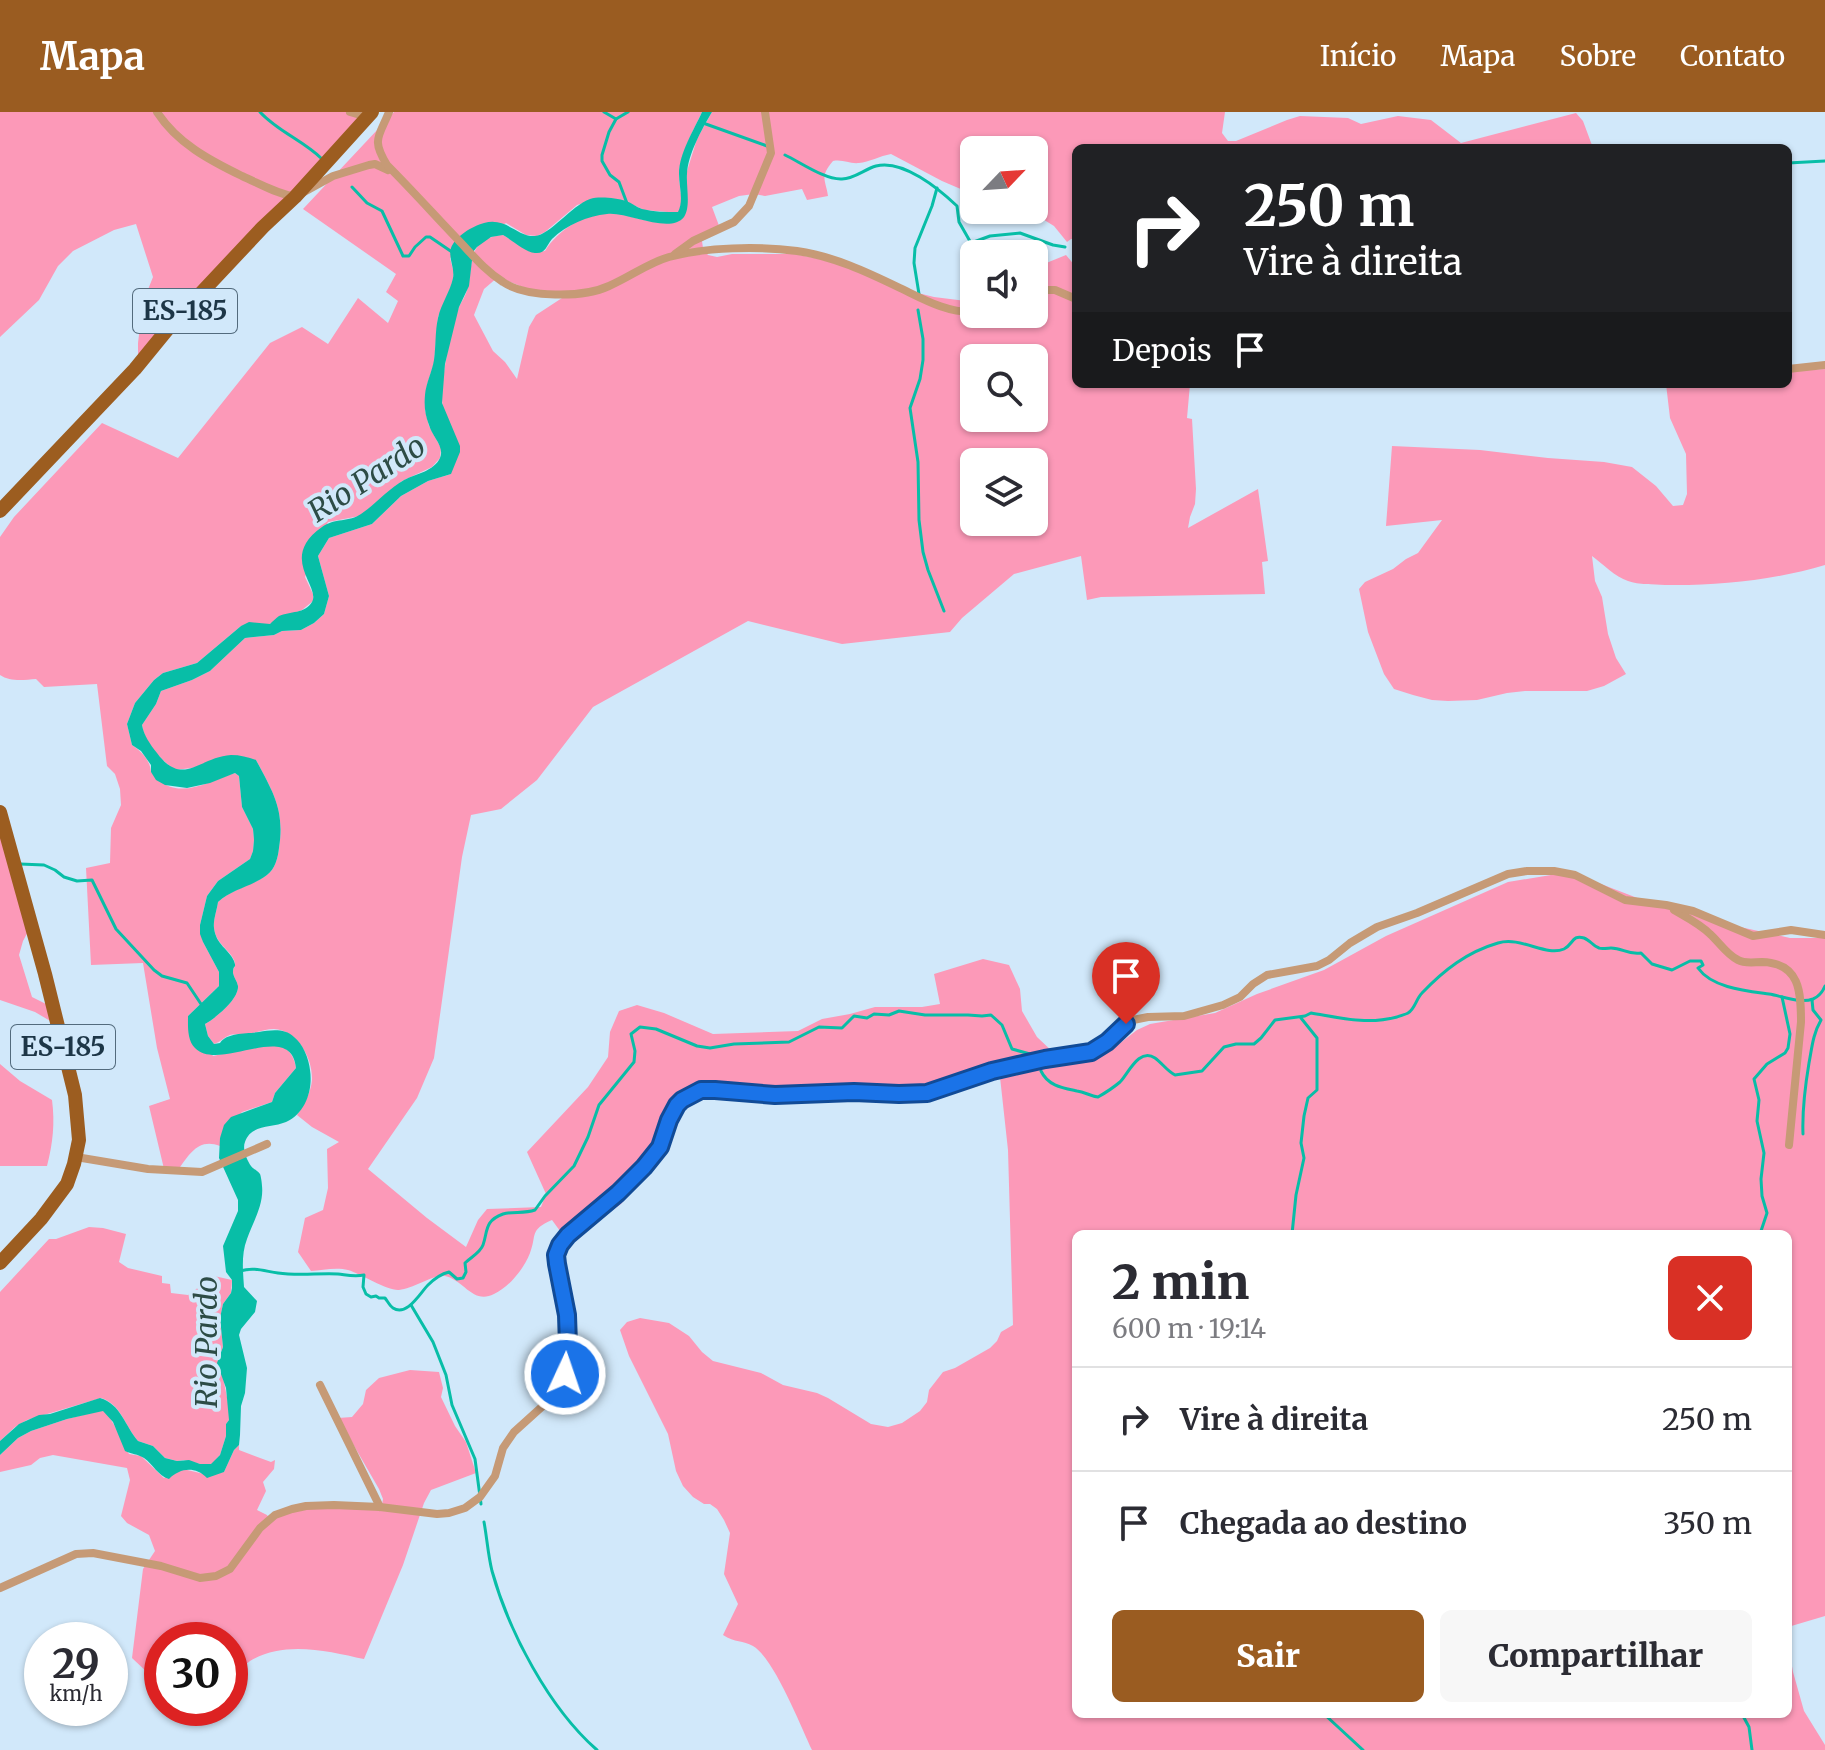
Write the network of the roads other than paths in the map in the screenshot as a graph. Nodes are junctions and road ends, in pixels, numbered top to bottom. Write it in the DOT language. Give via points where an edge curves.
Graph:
graph roads {
  1 [pos="157,112"];
  2 [pos="350,112"];
  3 [pos="389,112"];
  4 [pos="765,112"];
  5 [pos="370,114"];
  6 [pos="396,174"];
  7 [pos="295,197"];
  8 [pos="671,257"];
  9 [pos="1048,290"];
  10 [pos="1072,297"];
  11 [pos="960,311"];
  12 [pos="1825,365"];
  13 [pos="1792,369"];
  14 [pos="0,511"];
  15 [pos="0,812"];
  16 [pos="1666,905"];
  17 [pos="1825,935"];
  18 [pos="267,1144"];
  19 [pos="1789,1145"];
  20 [pos="76,1157"];
  21 [pos="0,1263"];
  22 [pos="320,1385"];
  23 [pos="380,1507"];
  24 [pos="0,1588"];
  1 -- 7 [label="street" via="173,134 204,156 261,187"];
  2 -- 5 [label="street"];
  3 -- 6 [label="street" via="377,146"];
  4 -- 8 [label="street" via="771,153 749,206 734,222"];
  5 -- 7 [label="main road, ES-185"];
  6 -- 7 [label="street" via="369,165 333,176"];
  6 -- 8 [label="street" via="512,288 559,294 607,288"];
  7 -- 14 [label="main road, ES-185"];
  8 -- 11 [label="street" via="743,248 810,253"];
  9 -- 10 [label="street"];
  12 -- 13 [label="street"];
  15 -- 20 [label="main road, ES-185" via="75,1095"];
  16 -- 17 [label="street" via="1712,917 1753,936 1791,930"];
  16 -- 19 [label="street" via="1704,929 1740,962 1773,963 1795,978 1801,1022"];
  16 -- 23 [label="street" via="1625,900 1575,875 1508,874 1377,927 1317,966 1267,975 1223,1005 1184,1016 1133,1020 1091,1052 992,1071 927,1093 692,1094 677,1105 660,1147 644,1167 560,1245 556,1255 567,1315 565,1374 555,1395 503,1448 491,1484 465,1508 449,1513"];
  18 -- 20 [label="street" via="193,1172"];
  20 -- 21 [label="main road, ES-185" via="67,1184"];
  22 -- 23 [label="street"];
  23 -- 24 [label="street" via="306,1506 275,1515 230,1569 216,1576 200,1578 93,1553 76,1554"];
}
